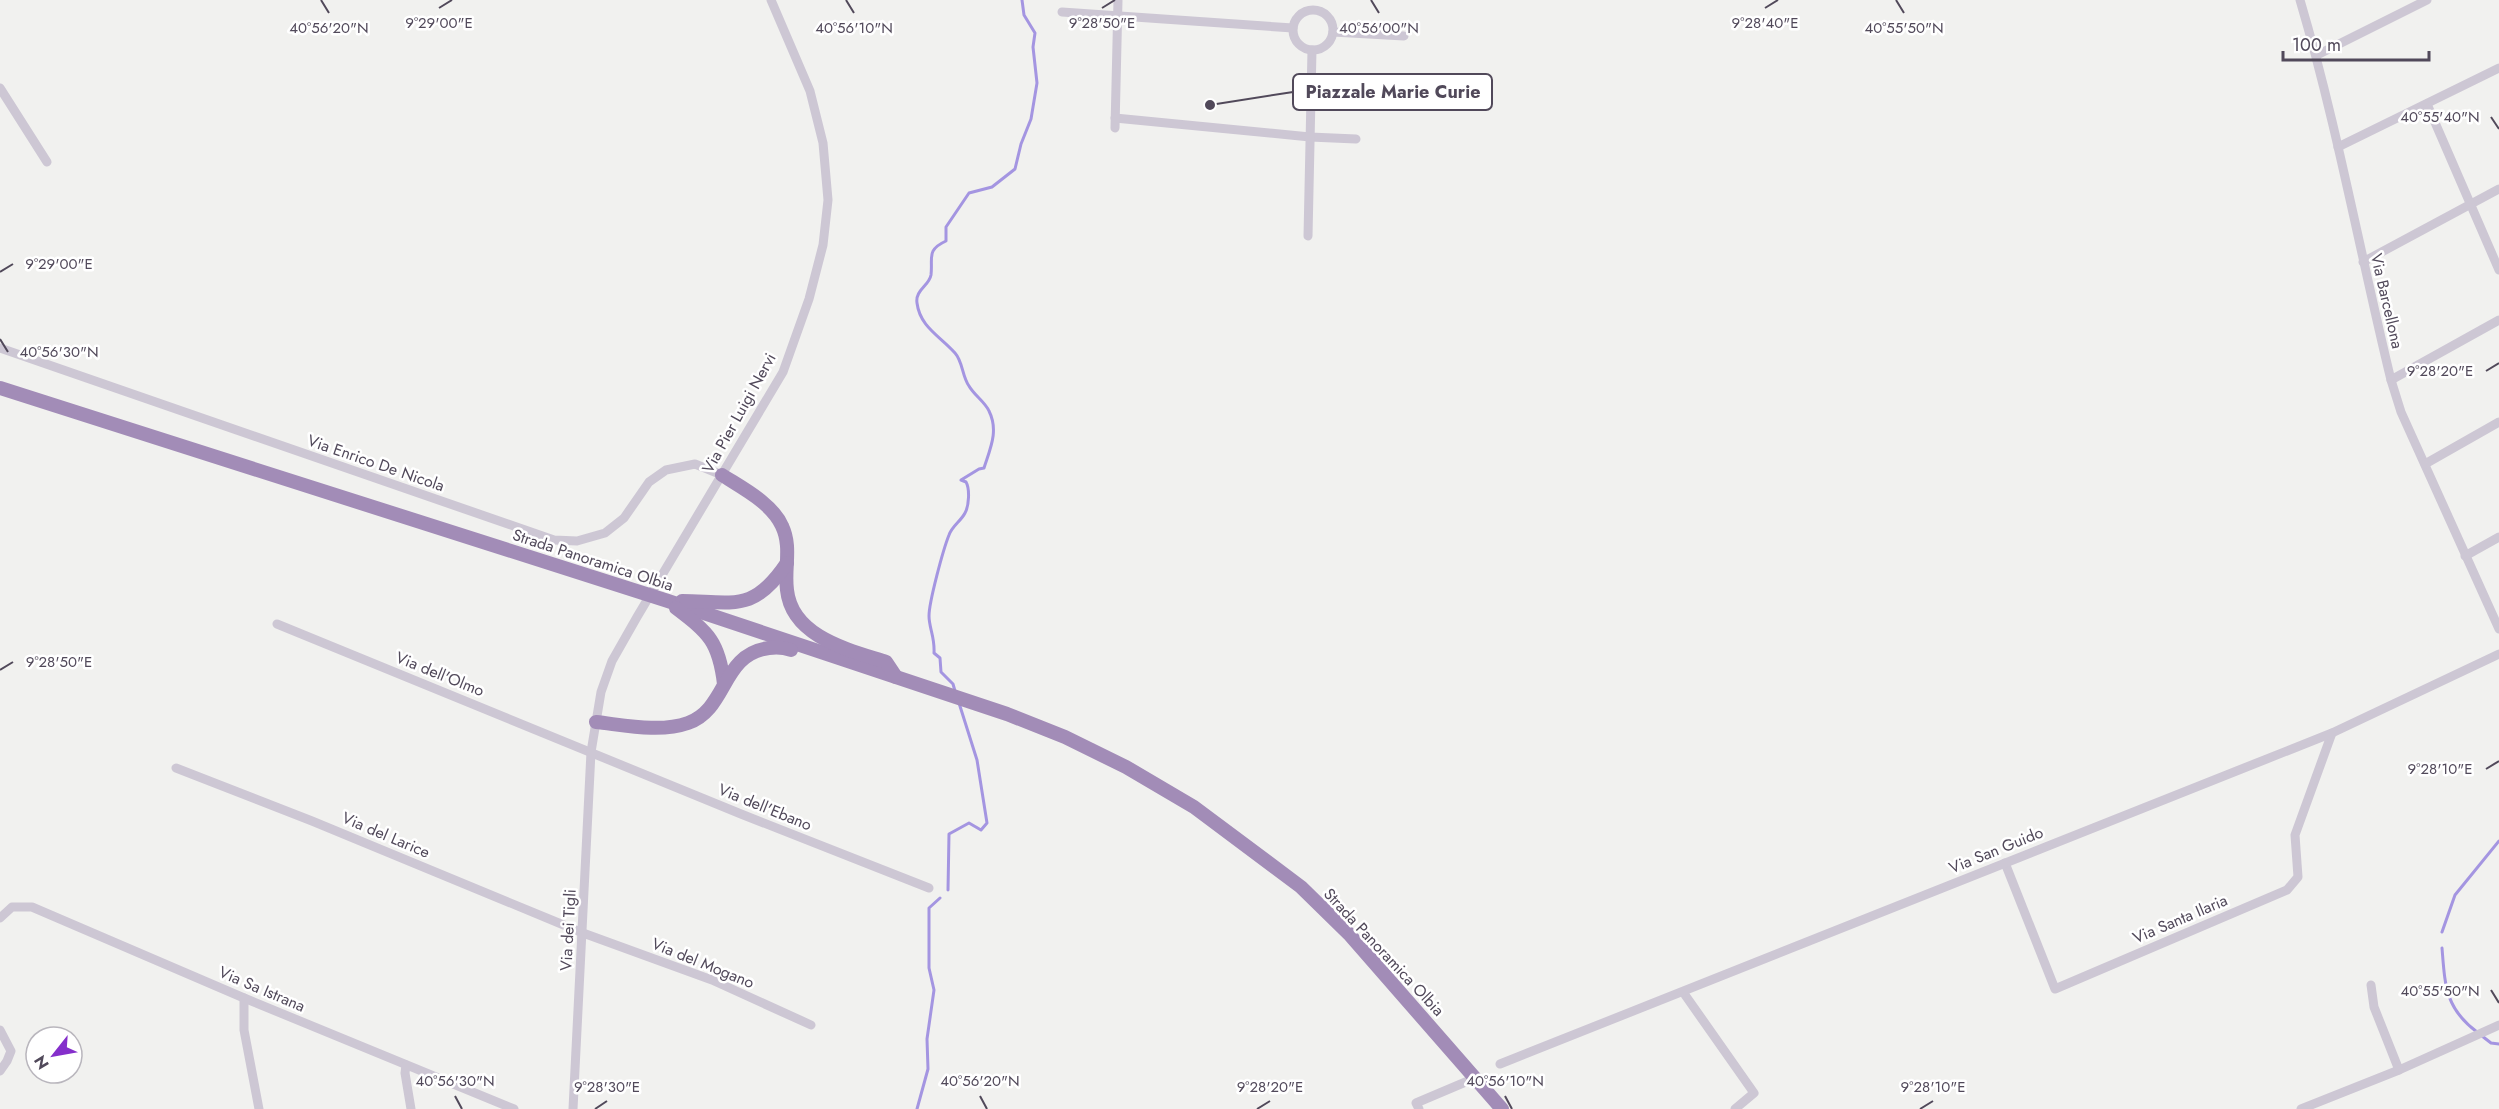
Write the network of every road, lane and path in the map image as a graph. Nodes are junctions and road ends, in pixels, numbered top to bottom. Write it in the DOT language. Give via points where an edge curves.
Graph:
graph roads {
  1 [pos="771,0"];
  2 [pos="1118,0"];
  3 [pos="1313,0"];
  4 [pos="2300,0"];
  5 [pos="2427,0"];
  6 [pos="1311,10"];
  7 [pos="1062,12"];
  8 [pos="1118,15"];
  9 [pos="1293,28"];
  10 [pos="1333,32"];
  11 [pos="1404,36"];
  12 [pos="1312,50"];
  13 [pos="2316,56"];
  14 [pos="2499,68"];
  15 [pos="0,88"];
  16 [pos="2427,104"];
  17 [pos="1115,118"];
  18 [pos="1115,128"];
  19 [pos="1310,137"];
  20 [pos="1356,139"];
  21 [pos="2338,147"];
  22 [pos="47,162"];
  23 [pos="2499,189"];
  24 [pos="2471,205"];
  25 [pos="1308,236"];
  26 [pos="2362,262"];
  27 [pos="2499,270"];
  28 [pos="2499,320"];
  29 [pos="0,348"];
  30 [pos="2391,380"];
  31 [pos="0,388"];
  32 [pos="2499,422"];
  33 [pos="2425,464"];
  34 [pos="722,476"];
  35 [pos="2499,537"];
  36 [pos="2465,556"];
  37 [pos="788,562"];
  38 [pos="668,601"];
  39 [pos="277,624"];
  40 [pos="2499,629"];
  41 [pos="2499,654"];
  42 [pos="874,670"];
  43 [pos="899,678"];
  44 [pos="724,684"];
  45 [pos="596,722"];
  46 [pos="2332,733"];
  47 [pos="591,753"];
  48 [pos="176,768"];
  49 [pos="2005,863"];
  50 [pos="929,888"];
  51 [pos="0,918"];
  52 [pos="583,933"];
  53 [pos="2371,985"];
  54 [pos="1683,992"];
  55 [pos="244,998"];
  56 [pos="811,1024"];
  57 [pos="2499,1025"];
  58 [pos="0,1030"];
  59 [pos="1500,1064"];
  60 [pos="406,1065"];
  61 [pos="2399,1070"];
  62 [pos="0,1071"];
  63 [pos="1475,1078"];
  64 [pos="1418,1106"];
  65 [pos="259,1109"];
  66 [pos="411,1109"];
  67 [pos="514,1109"];
  68 [pos="573,1109"];
  69 [pos="1502,1109"];
  70 [pos="1735,1109"];
  71 [pos="2301,1109"];
  1 -- 34 [label="street, Via Pier Luigi Nervi" via="810,91 823,143 828,200 823,245 809,299 783,372"];
  2 -- 8 [label="street"];
  3 -- 6 [label="street"];
  4 -- 13 [label="street, Via Barcellona"];
  5 -- 13 [label="street"];
  6 -- 9 [label="street" via="1301,14"];
  6 -- 10 [label="street" via="1328,17"];
  7 -- 8 [label="street"];
  8 -- 9 [label="street"];
  8 -- 17 [label="street"];
  9 -- 12 [label="street" via="1298,44"];
  10 -- 11 [label="street"];
  10 -- 12 [label="street" via="1328,44"];
  12 -- 19 [label="street"];
  13 -- 21 [label="street, Via Barcellona"];
  14 -- 16 [label="street"];
  15 -- 22 [label="street"];
  16 -- 21 [label="street"];
  16 -- 24 [label="street"];
  17 -- 18 [label="street"];
  17 -- 19 [label="street"];
  19 -- 20 [label="street"];
  19 -- 25 [label="street"];
  21 -- 26 [label="street, Via Barcellona"];
  23 -- 24 [label="street"];
  24 -- 26 [label="street"];
  24 -- 27 [label="street"];
  26 -- 30 [label="street, Via Barcellona"];
  28 -- 30 [label="street"];
  29 -- 34 [label="street, Via Enrico De Nicola" via="554,540 577,541 605,534 624,518 649,482 666,470 695,464"];
  30 -- 33 [label="street, Via Barcellona"];
  31 -- 38 [label="highway, Strada Panoramica Olbia"];
  32 -- 33 [label="street"];
  33 -- 36 [label="street, Via Barcellona"];
  34 -- 37 [label="highway" via="773,513 788,541"];
  34 -- 45 [label="street, Via Pier Luigi Nervi" via="612,661"];
  35 -- 36 [label="street"];
  36 -- 40 [label="street, Via Barcellona"];
  37 -- 38 [label="highway" via="772,585 758,596 739,602"];
  37 -- 43 [label="highway" via="787,591 793,612 813,632 841,648 886,662"];
  38 -- 42 [label="highway, Strada Panoramica Olbia"];
  38 -- 44 [label="highway" via="714,642"];
  39 -- 47 [label="street, Via dell'Olmo"];
  41 -- 46 [label="street, Via San Guido"];
  42 -- 43 [label="highway, Strada Panoramica Olbia"];
  42 -- 44 [label="highway" via="850,671 781,647 758,650 741,659"];
  43 -- 63 [label="highway, Strada Panoramica Olbia" via="1065,737 1194,807 1301,888 1349,934"];
  44 -- 45 [label="highway" via="715,702 689,723 667,728"];
  45 -- 47 [label="street, Via Pier Luigi Nervi"];
  46 -- 49 [label="street, Via San Guido"];
  46 -- 49 [label="street, Via Santa Ilaria" via="2295,835 2298,877 2287,890 2055,989"];
  47 -- 50 [label="street, Via dell'Ebano"];
  47 -- 52 [label="street, Via dei Tigli"];
  48 -- 52 [label="street, Via del Larice"];
  49 -- 54 [label="street, Via San Guido"];
  51 -- 55 [label="street, Via Sa Istrana" via="12,907 32,907"];
  52 -- 56 [label="street, Via del Mogano" via="712,980"];
  52 -- 68 [label="street, Via dei Tigli"];
  53 -- 61 [label="street" via="2374,1007"];
  54 -- 59 [label="street, Via San Guido"];
  54 -- 70 [label="street" via="1754,1093"];
  55 -- 60 [label="street, Via Sa Istrana"];
  55 -- 65 [label="street" via="244,1030"];
  57 -- 61 [label="street"];
  58 -- 62 [label="street" via="11,1051"];
  60 -- 66 [label="street"];
  60 -- 67 [label="street, Via Sa Istrana"];
  61 -- 71 [label="street"];
  63 -- 64 [label="street"];
  63 -- 69 [label="highway, Strada Panoramica Olbia"];
}
